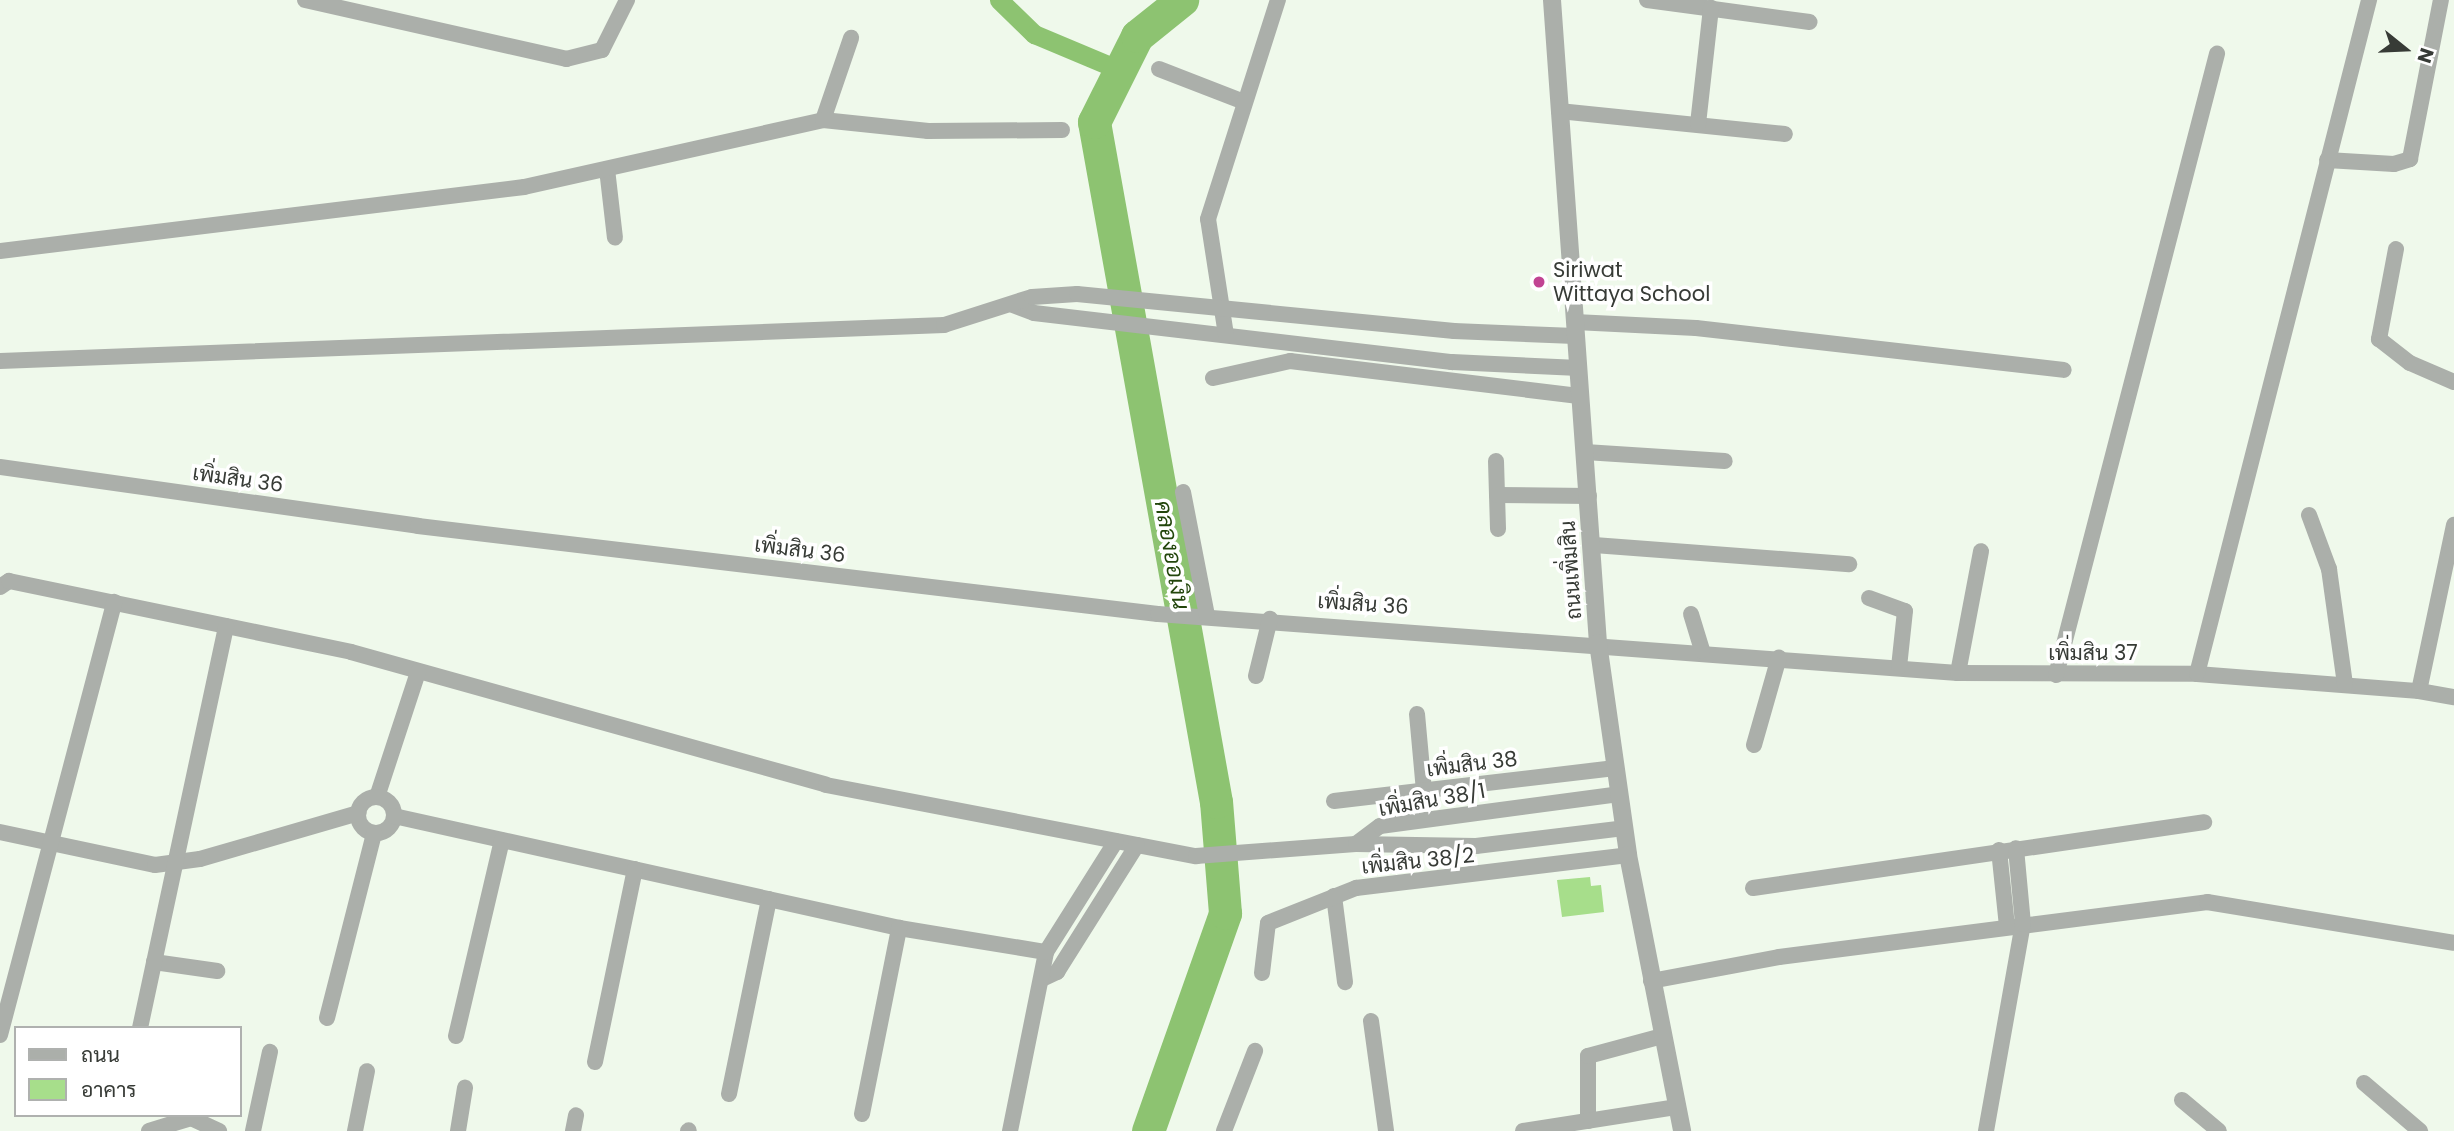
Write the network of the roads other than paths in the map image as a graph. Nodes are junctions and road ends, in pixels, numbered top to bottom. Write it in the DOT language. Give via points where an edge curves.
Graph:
graph roads {
  1 [pos="305,0"];
  2 [pos="627,0"];
  3 [pos="1278,0"];
  4 [pos="1552,0"];
  5 [pos="1647,0"];
  6 [pos="2369,0"];
  7 [pos="2441,0"];
  8 [pos="1711,8"];
  9 [pos="1810,22"];
  10 [pos="851,38"];
  11 [pos="2217,54"];
  12 [pos="1158,69"];
  13 [pos="1244,102"];
  14 [pos="1559,111"];
  15 [pos="823,120"];
  16 [pos="1698,124"];
  17 [pos="1062,130"];
  18 [pos="1785,134"];
  19 [pos="2327,160"];
  20 [pos="607,169"];
  21 [pos="615,238"];
  22 [pos="2396,249"];
  23 [pos="0,251"];
  24 [pos="1013,305"];
  25 [pos="1225,308"];
  26 [pos="1575,329"];
  27 [pos="1226,335"];
  28 [pos="0,361"];
  29 [pos="1579,368"];
  30 [pos="2064,370"];
  31 [pos="1213,378"];
  32 [pos="2454,382"];
  33 [pos="1581,396"];
  34 [pos="1585,452"];
  35 [pos="1496,461"];
  36 [pos="1725,461"];
  37 [pos="0,467"];
  38 [pos="1183,492"];
  39 [pos="1497,495"];
  40 [pos="1588,496"];
  41 [pos="2309,515"];
  42 [pos="2454,525"];
  43 [pos="1498,529"];
  44 [pos="1594,545"];
  45 [pos="1980,551"];
  46 [pos="1849,564"];
  47 [pos="0,586"];
  48 [pos="1869,598"];
  49 [pos="114,603"];
  50 [pos="1691,614"];
  51 [pos="1205,616"];
  52 [pos="1270,620"];
  53 [pos="226,626"];
  54 [pos="1598,643"];
  55 [pos="1702,650"];
  56 [pos="1779,657"];
  57 [pos="1899,667"];
  58 [pos="418,672"];
  59 [pos="1958,673"];
  60 [pos="2197,674"];
  61 [pos="2056,675"];
  62 [pos="1256,676"];
  63 [pos="2345,685"];
  64 [pos="2419,691"];
  65 [pos="2454,697"];
  66 [pos="1417,714"];
  67 [pos="1754,745"];
  68 [pos="1615,768"];
  69 [pos="1424,791"];
  70 [pos="1619,794"];
  71 [pos="377,797"];
  72 [pos="1334,801"];
  73 [pos="358,813"];
  74 [pos="394,816"];
  75 [pos="1434,818"];
  76 [pos="2204,822"];
  77 [pos="1624,828"];
  78 [pos="0,832"];
  79 [pos="374,833"];
  80 [pos="502,840"];
  81 [pos="1116,841"];
  82 [pos="54,843"];
  83 [pos="1356,844"];
  84 [pos="1137,845"];
  85 [pos="1435,847"];
  86 [pos="2007,849"];
  87 [pos="1628,855"];
  88 [pos="176,862"];
  89 [pos="635,869"];
  90 [pos="1753,888"];
  91 [pos="1334,895"];
  92 [pos="769,899"];
  93 [pos="2015,925"];
  94 [pos="899,928"];
  95 [pos="2454,943"];
  96 [pos="1046,952"];
  97 [pos="154,962"];
  98 [pos="217,971"];
  99 [pos="1262,973"];
  100 [pos="1042,979"];
  101 [pos="1651,981"];
  102 [pos="1345,982"];
  103 [pos="327,1018"];
  104 [pos="1371,1021"];
  105 [pos="140,1026"];
  106 [pos="0,1035"];
  107 [pos="456,1035"];
  108 [pos="1662,1036"];
  109 [pos="1255,1051"];
  110 [pos="270,1052"];
  111 [pos="595,1062"];
  112 [pos="367,1071"];
  113 [pos="2364,1083"];
  114 [pos="465,1088"];
  115 [pos="729,1094"];
  116 [pos="2182,1100"];
  117 [pos="1677,1107"];
  118 [pos="862,1114"];
  119 [pos="1588,1121"];
  120 [pos="151,1125"];
  121 [pos="219,1131"];
  122 [pos="253,1131"];
  123 [pos="355,1131"];
  124 [pos="457,1131"];
  125 [pos="1010,1131"];
  126 [pos="1224,1131"];
  127 [pos="1386,1131"];
  128 [pos="1523,1131"];
  129 [pos="1682,1131"];
  130 [pos="1986,1131"];
  131 [pos="2219,1131"];
  132 [pos="2420,1131"];
  1 -- 2 [label="street" via="566,59 601,50"];
  3 -- 13 [label="street"];
  4 -- 14 [label="street, ถนนเพิ่มสิน"];
  5 -- 8 [label="street"];
  6 -- 19 [label="street"];
  7 -- 19 [label="street" via="2410,159 2394,164"];
  8 -- 9 [label="street"];
  8 -- 16 [label="street"];
  10 -- 15 [label="street"];
  11 -- 61 [label="street"];
  12 -- 13 [label="street"];
  13 -- 25 [label="street" via="1208,219"];
  14 -- 16 [label="street"];
  14 -- 26 [label="street, ถนนเพิ่มสิน"];
  15 -- 17 [label="street" via="928,131"];
  15 -- 20 [label="street"];
  16 -- 18 [label="street"];
  19 -- 60 [label="street"];
  20 -- 21 [label="street"];
  20 -- 23 [label="street" via="524,187"];
  22 -- 32 [label="street" via="2379,339 2410,363"];
  24 -- 25 [label="street" via="1077,294"];
  24 -- 27 [label="street"];
  24 -- 28 [label="street" via="944,325"];
  25 -- 26 [label="street" via="1454,331"];
  25 -- 27 [label="street"];
  26 -- 29 [label="street, ถนนเพิ่มสิน"];
  26 -- 30 [label="street" via="1723,330"];
  27 -- 29 [label="street" via="1452,362"];
  29 -- 33 [label="street, ถนนเพิ่มสิน"];
  31 -- 33 [label="street" via="1290,361"];
  33 -- 34 [label="street, ถนนเพิ่มสิน"];
  34 -- 36 [label="street"];
  34 -- 40 [label="street, ถนนเพิ่มสิน"];
  35 -- 39 [label="street"];
  37 -- 51 [label="street, เพิ่มสิน 36" via="418,526"];
  38 -- 51 [label="street"];
  39 -- 40 [label="street"];
  39 -- 43 [label="street"];
  40 -- 44 [label="street, ถนนเพิ่มสิน"];
  41 -- 63 [label="street" via="2329,569"];
  42 -- 64 [label="street"];
  44 -- 46 [label="street"];
  44 -- 54 [label="street, ถนนเพิ่มสิน"];
  45 -- 59 [label="street"];
  47 -- 49 [label="street" via="9,581"];
  48 -- 57 [label="street" via="1905,611"];
  49 -- 53 [label="street"];
  49 -- 82 [label="street"];
  50 -- 55 [label="street"];
  51 -- 52 [label="street, เพิ่มสิน 36"];
  52 -- 54 [label="street, เพิ่มสิน 36"];
  52 -- 62 [label="street"];
  53 -- 58 [label="street"];
  53 -- 88 [label="street"];
  54 -- 55 [label="street, เพิ่มสิน 37"];
  54 -- 68 [label="street, ถนนเพิ่มสิน"];
  55 -- 56 [label="street, เพิ่มสิน 37"];
  56 -- 57 [label="street, เพิ่มสิน 37"];
  56 -- 67 [label="street"];
  57 -- 59 [label="street, เพิ่มสิน 37"];
  58 -- 71 [label="street"];
  58 -- 81 [label="street" via="826,785"];
  59 -- 61 [label="street, เพิ่มสิน 37"];
  60 -- 61 [label="street, เพิ่มสิน 37"];
  60 -- 63 [label="street, เพิ่มสิน 37"];
  63 -- 64 [label="street, เพิ่มสิน 37"];
  64 -- 65 [label="street, เพิ่มสิน 37"];
  66 -- 69 [label="street"];
  68 -- 69 [label="street, เพิ่มสิน 38"];
  68 -- 70 [label="street, ถนนเพิ่มสิน"];
  69 -- 72 [label="street, เพิ่มสิน 38"];
  70 -- 75 [label="street, เพิ่มสิน 38/1"];
  70 -- 77 [label="street, ถนนเพิ่มสิน"];
  71 -- 73 [label="street" via="364,801"];
  71 -- 74 [label="street" via="389,803"];
  73 -- 79 [label="street" via="362,827"];
  73 -- 88 [label="street"];
  74 -- 79 [label="street" via="387,828"];
  74 -- 80 [label="street"];
  75 -- 83 [label="street, เพิ่มสิน 38/1" via="1380,826"];
  75 -- 85 [label="street"];
  76 -- 86 [label="street"];
  77 -- 85 [label="street, เพิ่มสิน 38/1"];
  77 -- 87 [label="street, ถนนเพิ่มสิน"];
  78 -- 82 [label="street"];
  79 -- 103 [label="street"];
  80 -- 89 [label="street"];
  80 -- 107 [label="street"];
  81 -- 84 [label="street"];
  81 -- 96 [label="street"];
  82 -- 88 [label="street" via="155,865"];
  82 -- 106 [label="street"];
  83 -- 84 [label="street" via="1196,856"];
  83 -- 85 [label="street, เพิ่มสิน 38/1"];
  84 -- 100 [label="street" via="1057,972"];
  86 -- 90 [label="street"];
  86 -- 93 [label="street"];
  87 -- 91 [label="street, เพิ่มสิน 38/2"];
  87 -- 101 [label="street, ถนนเพิ่มสิน"];
  88 -- 97 [label="street"];
  89 -- 92 [label="street"];
  89 -- 111 [label="street"];
  91 -- 99 [label="street, เพิ่มสิน 38/2" via="1268,923"];
  91 -- 102 [label="street"];
  92 -- 94 [label="street"];
  92 -- 115 [label="street"];
  93 -- 95 [label="street" via="2207,902"];
  93 -- 101 [label="street"];
  93 -- 130 [label="street"];
  94 -- 96 [label="street"];
  94 -- 118 [label="street"];
  96 -- 100 [label="street"];
  97 -- 98 [label="street"];
  97 -- 105 [label="street"];
  100 -- 125 [label="street"];
  101 -- 108 [label="street, ถนนเพิ่มสิน"];
  104 -- 127 [label="street"];
  108 -- 117 [label="street, ถนนเพิ่มสิน"];
  108 -- 119 [label="street" via="1588,1056"];
  109 -- 126 [label="street"];
  110 -- 122 [label="street"];
  112 -- 123 [label="street"];
  113 -- 132 [label="street"];
  114 -- 124 [label="street"];
  116 -- 131 [label="street"];
  117 -- 119 [label="street"];
  117 -- 129 [label="street, ถนนเพิ่มสิน"];
  119 -- 128 [label="street"];
  120 -- 121 [label="street" via="191,1118"];
}
